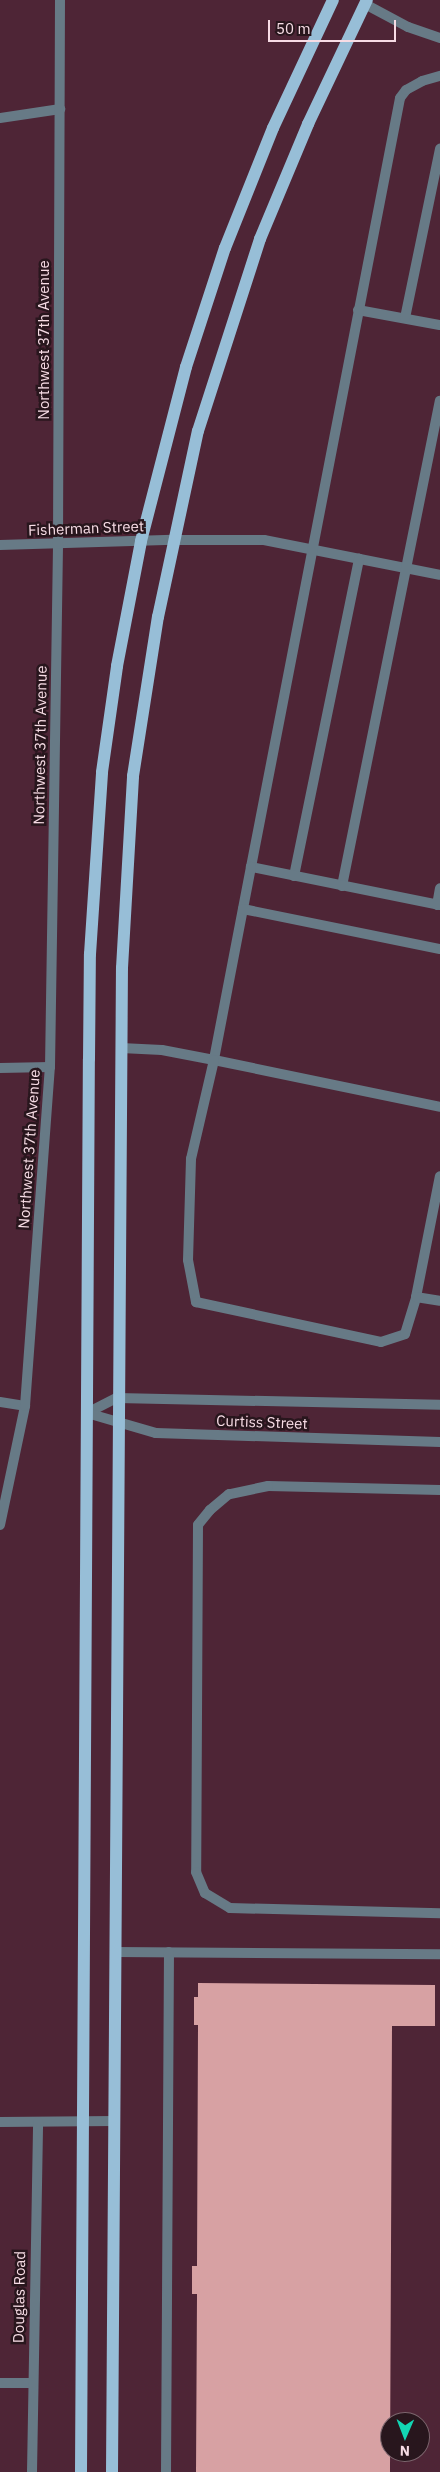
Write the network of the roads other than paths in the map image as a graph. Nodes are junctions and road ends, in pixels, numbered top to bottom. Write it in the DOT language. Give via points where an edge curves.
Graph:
graph roads {
  1 [pos="60,0"];
  2 [pos="333,0"];
  3 [pos="363,1"];
  4 [pos="440,38"];
  5 [pos="440,76"];
  6 [pos="60,109"];
  7 [pos="0,118"];
  8 [pos="440,149"];
  9 [pos="358,310"];
  10 [pos="405,318"];
  11 [pos="440,325"];
  12 [pos="440,401"];
  13 [pos="174,540"];
  14 [pos="141,541"];
  15 [pos="58,544"];
  16 [pos="0,545"];
  17 [pos="311,549"];
  18 [pos="358,559"];
  19 [pos="407,568"];
  20 [pos="440,575"];
  21 [pos="251,867"];
  22 [pos="294,876"];
  23 [pos="342,886"];
  24 [pos="440,888"];
  25 [pos="438,905"];
  26 [pos="243,909"];
  27 [pos="440,949"];
  28 [pos="121,1048"];
  29 [pos="214,1060"];
  30 [pos="50,1067"];
  31 [pos="0,1068"];
  32 [pos="440,1107"];
  33 [pos="440,1176"];
  34 [pos="416,1296"];
  35 [pos="440,1301"];
  36 [pos="117,1398"];
  37 [pos="0,1402"];
  38 [pos="440,1405"];
  39 [pos="25,1406"];
  40 [pos="87,1413"];
  41 [pos="116,1424"];
  42 [pos="440,1442"];
  43 [pos="440,1490"];
  44 [pos="0,1525"];
  45 [pos="440,1912"];
  46 [pos="115,1952"];
  47 [pos="169,1952"];
  48 [pos="440,1954"];
  49 [pos="84,2120"];
  50 [pos="114,2120"];
  51 [pos="0,2122"];
  52 [pos="38,2122"];
  53 [pos="0,2382"];
  54 [pos="31,2383"];
  55 [pos="32,2472"];
  56 [pos="82,2472"];
  57 [pos="112,2472"];
  58 [pos="166,2472"];
  1 -- 6 [label="street, Northwest 37th Avenue"];
  2 -- 14 [label="main road" via="273,128 225,248 186,366"];
  3 -- 4 [label="street" via="408,27"];
  3 -- 13 [label="main road" via="260,239 198,432"];
  5 -- 9 [label="street" via="422,81 406,90 400,98"];
  6 -- 7 [label="street"];
  6 -- 15 [label="street, Northwest 37th Avenue"];
  8 -- 10 [label="street"];
  9 -- 10 [label="street"];
  9 -- 17 [label="street"];
  10 -- 11 [label="street"];
  12 -- 19 [label="street"];
  13 -- 14 [label="street, Fisherman Street"];
  13 -- 17 [label="street, Fisherman Street" via="264,540"];
  13 -- 28 [label="main road" via="156,626 133,776 122,968"];
  14 -- 15 [label="street, Fisherman Street"];
  14 -- 40 [label="main road" via="117,666 95,859 90,954"];
  15 -- 16 [label="street, Fisherman Street"];
  15 -- 30 [label="street, Northwest 37th Avenue"];
  17 -- 18 [label="street, Fisherman Street"];
  17 -- 21 [label="street"];
  18 -- 19 [label="street, Fisherman Street"];
  18 -- 22 [label="street"];
  19 -- 20 [label="street, Fisherman Street"];
  19 -- 23 [label="street"];
  21 -- 22 [label="street"];
  21 -- 26 [label="street"];
  22 -- 23 [label="street"];
  23 -- 25 [label="street"];
  24 -- 25 [label="street"];
  26 -- 27 [label="street"];
  26 -- 29 [label="street"];
  28 -- 29 [label="street" via="162,1050"];
  28 -- 36 [label="main road"];
  29 -- 32 [label="street"];
  29 -- 34 [label="street" via="191,1159 188,1260 196,1302 381,1342 405,1334"];
  30 -- 31 [label="street"];
  30 -- 39 [label="street, Northwest 37th Avenue"];
  33 -- 34 [label="street"];
  34 -- 35 [label="street"];
  36 -- 38 [label="street, Curtiss Street"];
  36 -- 40 [label="street"];
  36 -- 41 [label="main road"];
  37 -- 39 [label="street"];
  39 -- 44 [label="street, Northwest 37th Avenue"];
  40 -- 41 [label="street, Curtiss Street"];
  40 -- 49 [label="main road"];
  41 -- 42 [label="street, Curtiss Street" via="156,1433"];
  41 -- 46 [label="main road"];
  43 -- 45 [label="street" via="268,1486 230,1494 198,1525 196,1862 196,1872 205,1893 230,1908"];
  46 -- 47 [label="street"];
  46 -- 50 [label="main road"];
  47 -- 48 [label="street"];
  47 -- 58 [label="street"];
  49 -- 50 [label="street"];
  49 -- 52 [label="street"];
  49 -- 56 [label="main road"];
  50 -- 57 [label="main road"];
  51 -- 52 [label="street"];
  52 -- 54 [label="street, Douglas Road"];
  53 -- 54 [label="street"];
  54 -- 55 [label="street, Douglas Road"];
}
